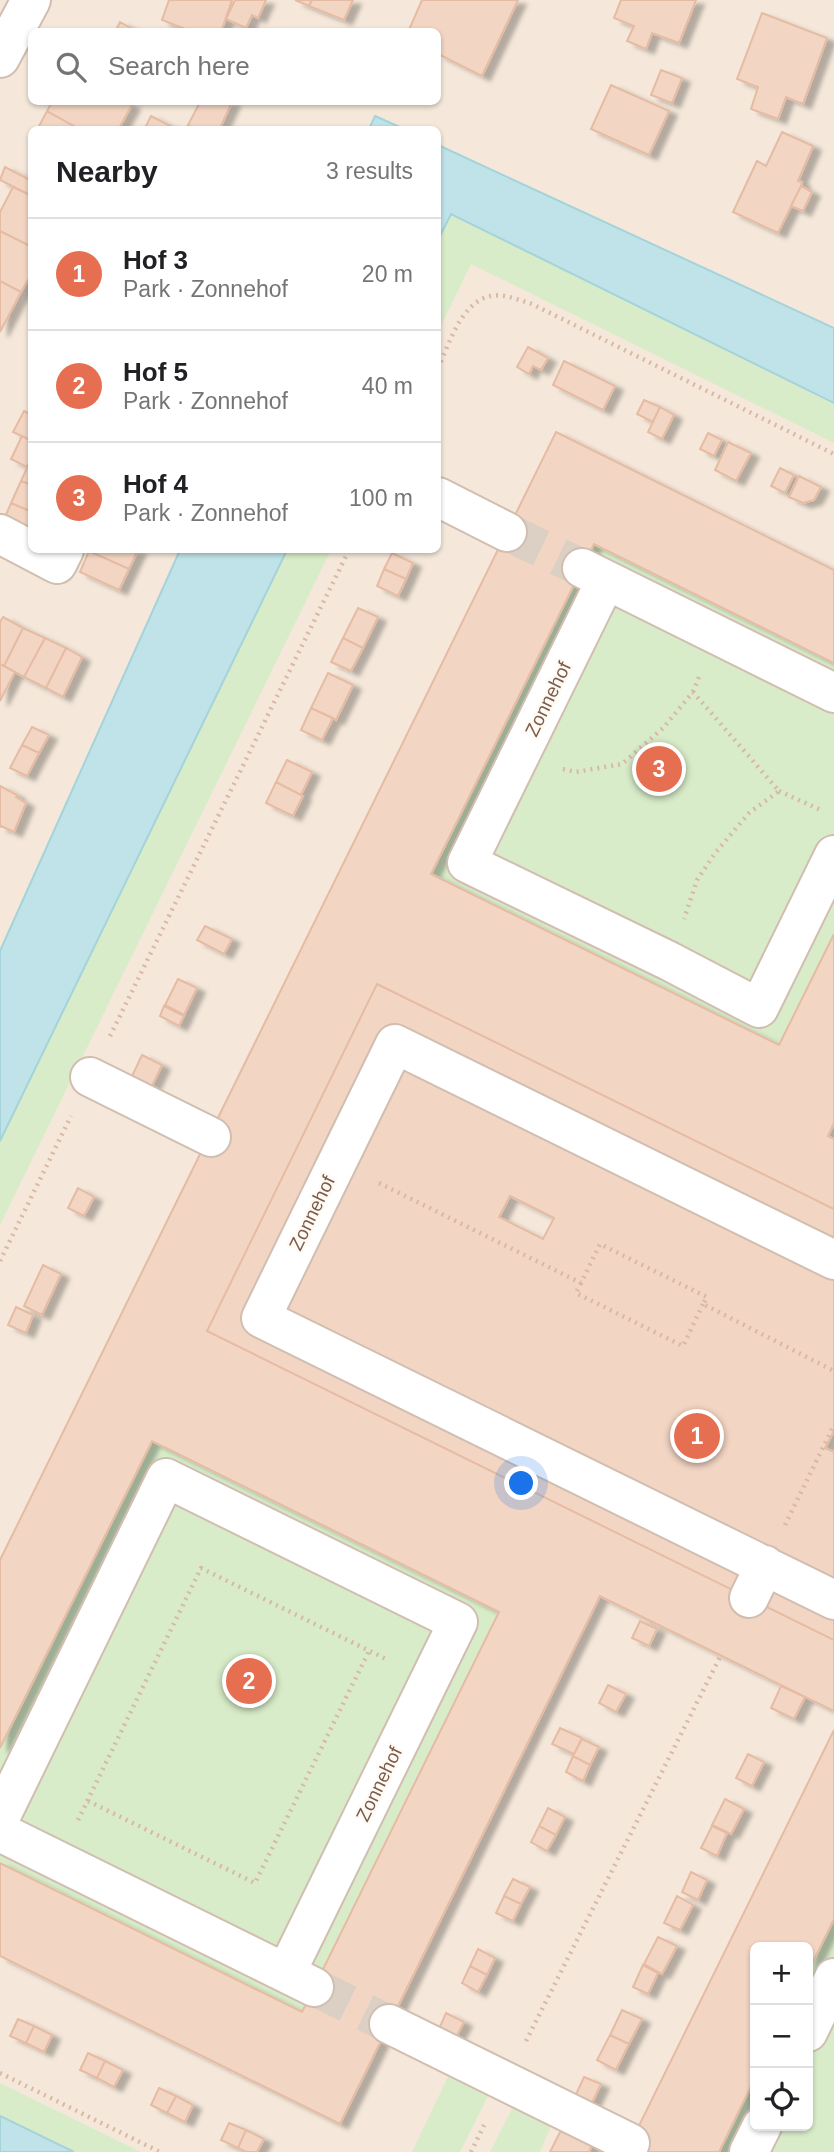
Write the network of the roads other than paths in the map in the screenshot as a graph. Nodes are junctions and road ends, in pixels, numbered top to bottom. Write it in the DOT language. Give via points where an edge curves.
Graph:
graph roads {
  1 [pos="31,0"];
  2 [pos="0,58"];
  3 [pos="441,499"];
  4 [pos="507,532"];
  5 [pos="0,534"];
  6 [pos="28,549"];
  7 [pos="36,553"];
  8 [pos="62,553"];
  9 [pos="834,693"];
  10 [pos="834,856"];
  11 [pos="90,1077"];
  12 [pos="211,1137"];
  13 [pos="834,1260"];
  14 [pos="834,1600"];
  15 [pos="0,1818"];
  16 [pos="0,1832"];
  17 [pos="834,1978"];
  18 [pos="813,2022"];
  19 [pos="389,2024"];
  20 [pos="760,2131"];
  21 [pos="630,2143"];
  22 [pos="749,2152"];
  1 -- 2 [label="street"];
  3 -- 4 [label="street"];
  5 -- 6 [label="street"];
  7 -- 8 [label="street" via="57,564"];
  9 -- 10 [label="street, Zonnehof" via="594,574 517,761 467,863 759,1007"];
  11 -- 12 [label="street"];
  13 -- 14 [label="street, Zonnehof" via="396,1044 261,1318 757,1582"];
  15 -- 16 [label="street, Zonnehof" via="166,1478 458,1622 300,1980"];
  17 -- 18 [label="street"];
  19 -- 21 [label="street"];
  20 -- 22 [label="street"];
}
